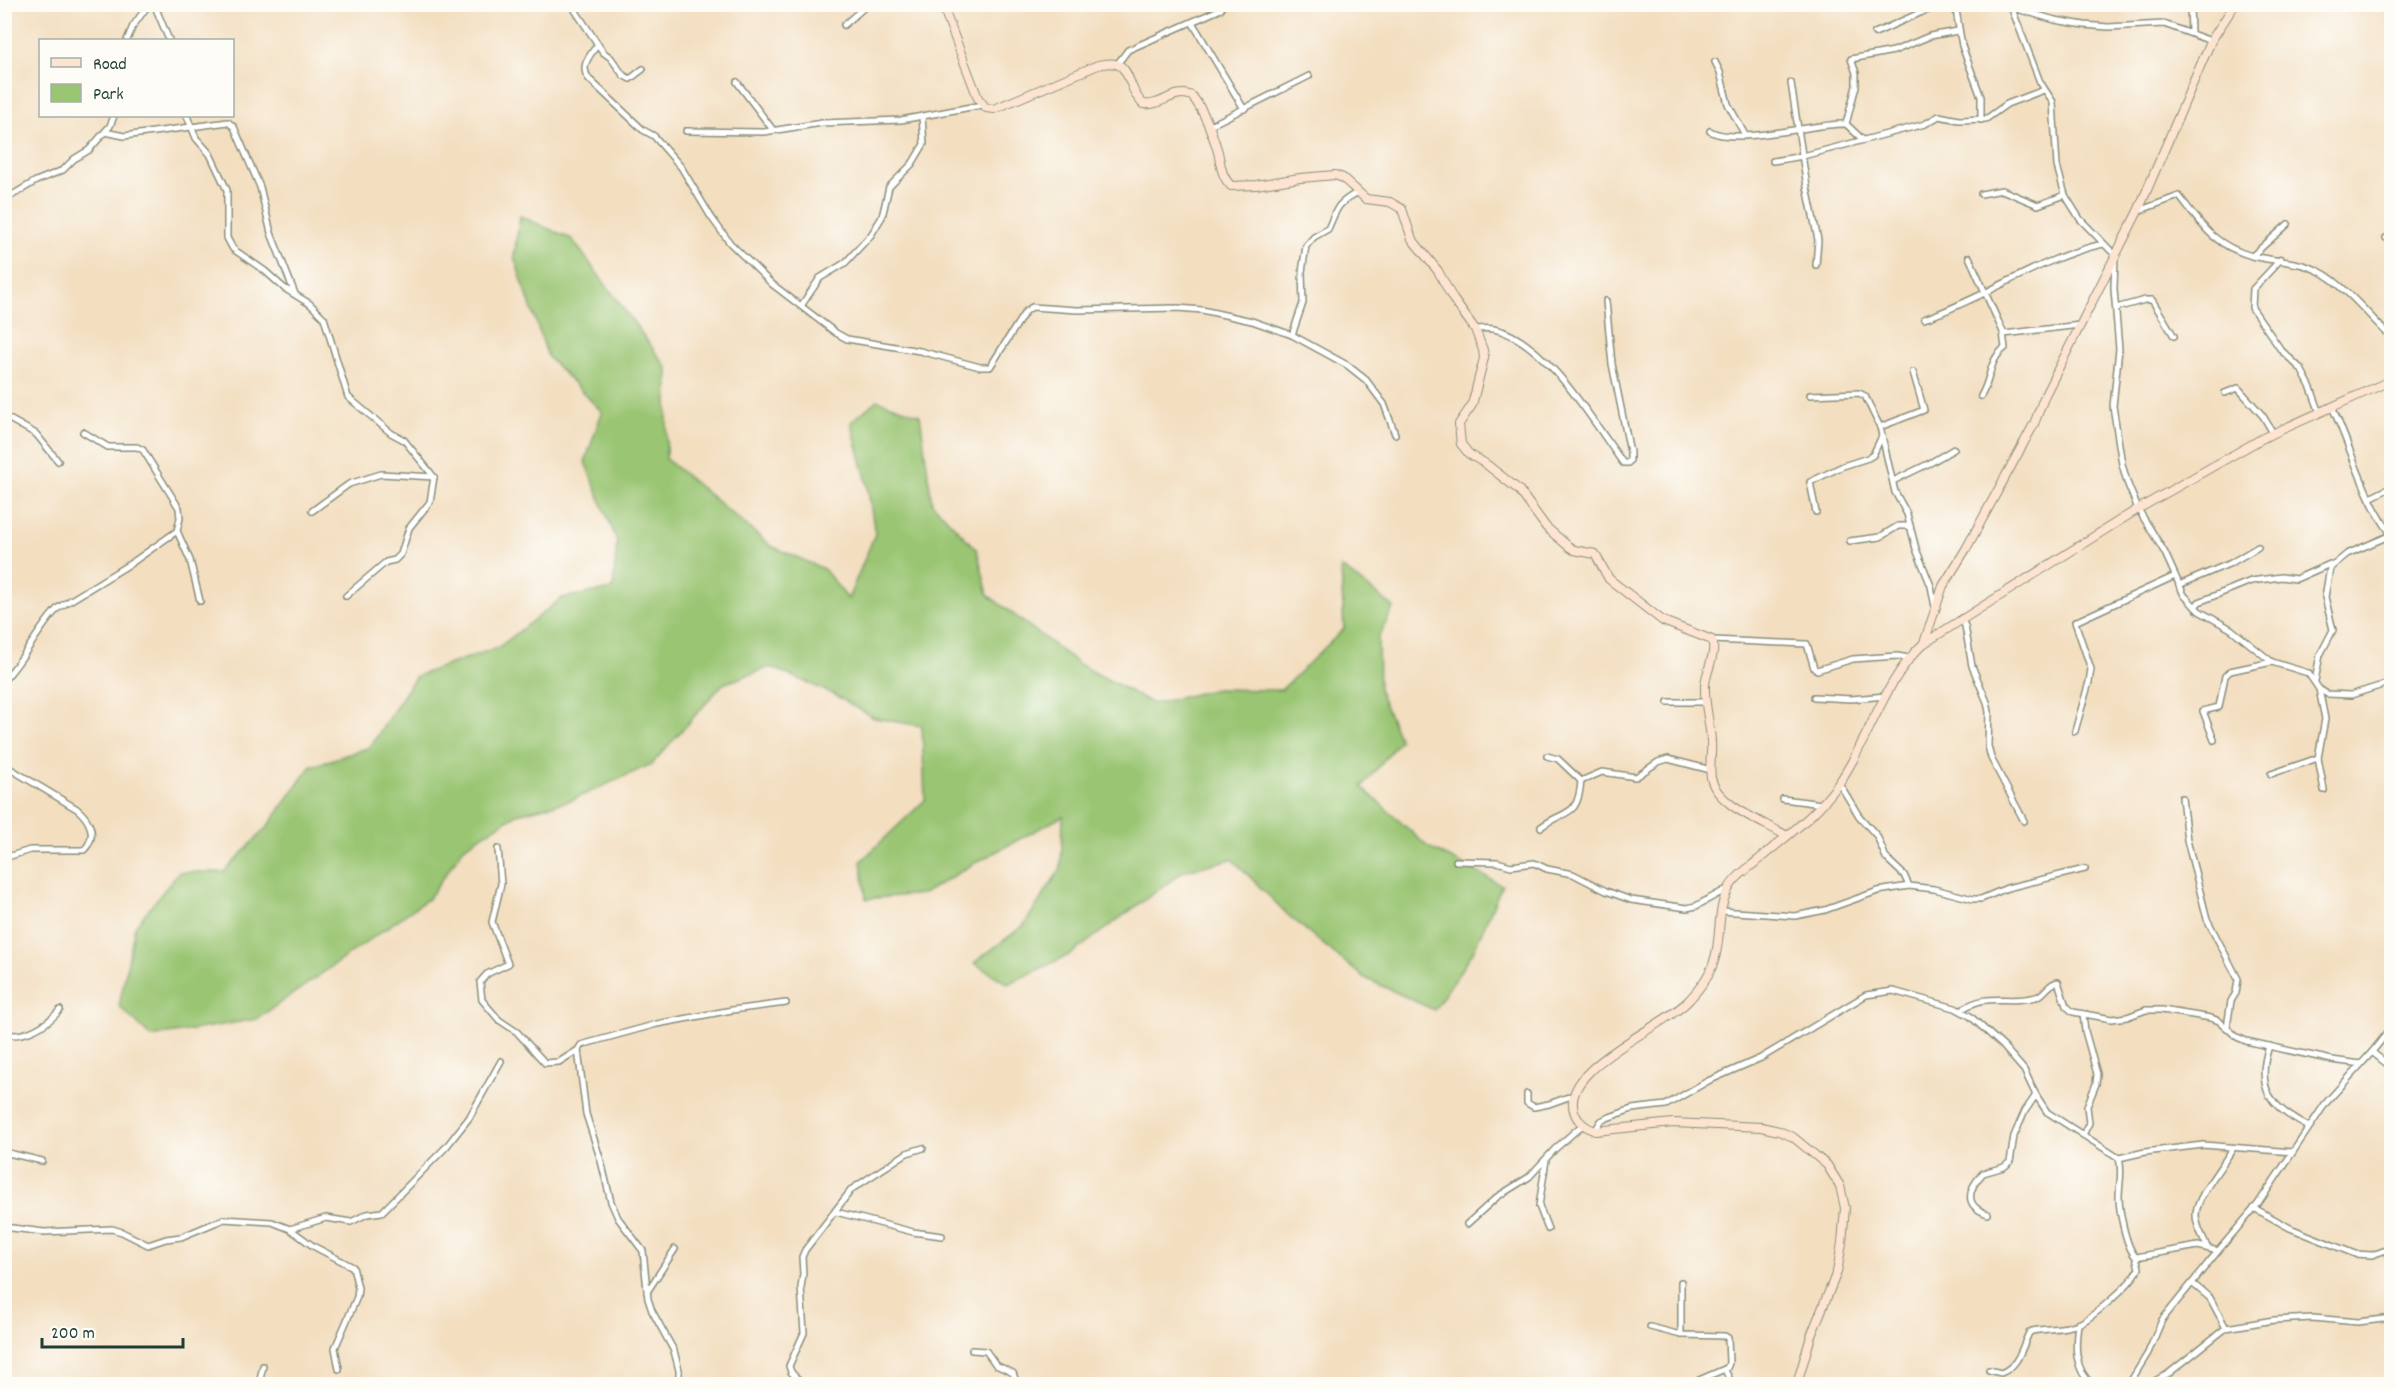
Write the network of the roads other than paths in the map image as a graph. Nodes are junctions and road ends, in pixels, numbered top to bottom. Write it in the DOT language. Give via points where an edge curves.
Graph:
graph roads {
  1 [pos="148,4"];
  2 [pos="154,4"];
  3 [pos="571,4"];
  4 [pos="868,4"];
  5 [pos="942,4"];
  6 [pos="1949,4"];
  7 [pos="1955,4"];
  8 [pos="2000,4"];
  9 [pos="2190,4"];
  10 [pos="2235,4"];
  11 [pos="2375,4"];
  12 [pos="1221,9"];
  13 [pos="2012,9"];
  14 [pos="2391,14"];
  15 [pos="1191,22"];
  16 [pos="844,25"];
  17 [pos="1958,31"];
  18 [pos="1875,33"];
  19 [pos="2191,33"];
  20 [pos="128,39"];
  21 [pos="169,39"];
  22 [pos="2211,41"];
  23 [pos="597,45"];
  24 [pos="1714,62"];
  25 [pos="1118,63"];
  26 [pos="643,69"];
  27 [pos="1309,76"];
  28 [pos="737,82"];
  29 [pos="1791,83"];
  30 [pos="2044,90"];
  31 [pos="982,105"];
  32 [pos="1244,109"];
  33 [pos="113,117"];
  34 [pos="187,117"];
  35 [pos="922,117"];
  36 [pos="1982,120"];
  37 [pos="1846,124"];
  38 [pos="1209,126"];
  39 [pos="192,128"];
  40 [pos="1798,128"];
  41 [pos="773,130"];
  42 [pos="686,131"];
  43 [pos="1710,131"];
  44 [pos="105,132"];
  45 [pos="1745,135"];
  46 [pos="1863,140"];
  47 [pos="1803,156"];
  48 [pos="1773,161"];
  49 [pos="1358,192"];
  50 [pos="1981,194"];
  51 [pos="2065,195"];
  52 [pos="4,201"];
  53 [pos="2138,211"];
  54 [pos="2288,224"];
  55 [pos="2103,244"];
  56 [pos="2115,255"];
  57 [pos="2252,256"];
  58 [pos="1969,257"];
  59 [pos="2282,259"];
  60 [pos="1816,265"];
  61 [pos="1986,292"];
  62 [pos="296,296"];
  63 [pos="1606,301"];
  64 [pos="801,306"];
  65 [pos="2116,308"];
  66 [pos="1924,319"];
  67 [pos="2080,325"];
  68 [pos="1475,329"];
  69 [pos="2003,333"];
  70 [pos="1292,334"];
  71 [pos="2174,336"];
  72 [pos="2391,338"];
  73 [pos="1913,372"];
  74 [pos="2391,380"];
  75 [pos="2225,393"];
  76 [pos="1810,395"];
  77 [pos="1982,396"];
  78 [pos="2332,407"];
  79 [pos="2320,413"];
  80 [pos="4,416"];
  81 [pos="1880,427"];
  82 [pos="83,432"];
  83 [pos="2273,433"];
  84 [pos="1395,434"];
  85 [pos="1882,436"];
  86 [pos="1954,449"];
  87 [pos="58,461"];
  88 [pos="434,477"];
  89 [pos="1893,481"];
  90 [pos="2391,487"];
  91 [pos="2370,498"];
  92 [pos="2138,509"];
  93 [pos="312,511"];
  94 [pos="1816,512"];
  95 [pos="1910,526"];
  96 [pos="177,531"];
  97 [pos="2391,535"];
  98 [pos="1850,542"];
  99 [pos="2258,548"];
  100 [pos="2332,565"];
  101 [pos="2175,576"];
  102 [pos="2179,585"];
  103 [pos="346,596"];
  104 [pos="200,601"];
  105 [pos="1935,607"];
  106 [pos="2194,607"];
  107 [pos="1961,618"];
  108 [pos="1712,640"];
  109 [pos="1923,644"];
  110 [pos="1909,658"];
  111 [pos="2272,662"];
  112 [pos="4,680"];
  113 [pos="2315,681"];
  114 [pos="2391,682"];
  115 [pos="2319,689"];
  116 [pos="1887,696"];
  117 [pos="1814,697"];
  118 [pos="1668,702"];
  119 [pos="1706,702"];
  120 [pos="2075,730"];
  121 [pos="2214,740"];
  122 [pos="1547,756"];
  123 [pos="2318,758"];
  124 [pos="4,765"];
  125 [pos="1711,770"];
  126 [pos="2271,774"];
  127 [pos="1581,781"];
  128 [pos="1839,783"];
  129 [pos="2324,790"];
  130 [pos="2182,798"];
  131 [pos="1784,799"];
  132 [pos="1822,804"];
  133 [pos="2024,821"];
  134 [pos="1541,827"];
  135 [pos="1787,836"];
  136 [pos="498,849"];
  137 [pos="4,858"];
  138 [pos="1456,861"];
  139 [pos="2085,869"];
  140 [pos="1909,886"];
  141 [pos="1729,888"];
  142 [pos="1721,911"];
  143 [pos="786,1003"];
  144 [pos="60,1010"];
  145 [pos="1961,1010"];
  146 [pos="2083,1014"];
  147 [pos="2227,1027"];
  148 [pos="2391,1027"];
  149 [pos="4,1034"];
  150 [pos="2269,1046"];
  151 [pos="578,1050"];
  152 [pos="2372,1052"];
  153 [pos="501,1061"];
  154 [pos="2361,1064"];
  155 [pos="2391,1068"];
  156 [pos="1527,1094"];
  157 [pos="1574,1095"];
  158 [pos="2036,1095"];
  159 [pos="1586,1126"];
  160 [pos="2309,1127"];
  161 [pos="1595,1131"];
  162 [pos="2084,1135"];
  163 [pos="923,1148"];
  164 [pos="2233,1148"];
  165 [pos="4,1152"];
  166 [pos="2293,1152"];
  167 [pos="2120,1158"];
  168 [pos="1546,1159"];
  169 [pos="42,1161"];
  170 [pos="2254,1208"];
  171 [pos="836,1212"];
  172 [pos="1988,1214"];
  173 [pos="1467,1224"];
  174 [pos="4,1227"];
  175 [pos="290,1229"];
  176 [pos="1548,1229"];
  177 [pos="942,1236"];
  178 [pos="2207,1247"];
  179 [pos="675,1249"];
  180 [pos="2389,1249"];
  181 [pos="2218,1251"];
  182 [pos="2136,1257"];
  183 [pos="2391,1264"];
  184 [pos="1681,1282"];
  185 [pos="2192,1283"];
  186 [pos="647,1292"];
  187 [pos="2391,1318"];
  188 [pos="2078,1324"];
  189 [pos="1650,1327"];
  190 [pos="2226,1328"];
  191 [pos="1682,1335"];
  192 [pos="972,1350"];
  193 [pos="263,1366"];
  194 [pos="339,1369"];
  195 [pos="1725,1370"];
  196 [pos="1989,1370"];
  197 [pos="259,1384"];
  198 [pos="679,1384"];
  199 [pos="802,1384"];
  200 [pos="1017,1384"];
  201 [pos="1690,1384"];
  202 [pos="1732,1384"];
  203 [pos="1797,1384"];
  204 [pos="2092,1384"];
  205 [pos="2129,1384"];
  206 [pos="2149,1384"];
  1 -- 20 [label="street"];
  2 -- 21 [label="street"];
  3 -- 23 [label="street"];
  4 -- 16 [label="street"];
  5 -- 31 [label="street"];
  6 -- 18 [label="street"];
  7 -- 17 [label="street"];
  8 -- 13 [label="street"];
  9 -- 19 [label="street"];
  10 -- 22 [label="street"];
  11 -- 14 [label="street"];
  12 -- 15 [label="street"];
  13 -- 19 [label="street" via="2099,26 2164,24"];
  13 -- 30 [label="street"];
  15 -- 25 [label="street" via="1128,50"];
  15 -- 32 [label="street"];
  17 -- 36 [label="street" via="1981,97"];
  17 -- 37 [label="street" via="1930,36 1894,51 1851,59 1856,86"];
  19 -- 22 [label="street"];
  22 -- 53 [label="street"];
  23 -- 26 [label="street" via="626,78 633,78"];
  23 -- 64 [label="street" via="585,64 585,74 654,136 681,167 730,243"];
  24 -- 45 [label="street" via="1728,104"];
  25 -- 31 [label="street" via="1098,65 994,109"];
  25 -- 38 [label="street" via="1143,104 1185,93 1198,104"];
  27 -- 32 [label="street"];
  28 -- 41 [label="street"];
  29 -- 40 [label="street"];
  30 -- 36 [label="street" via="2007,104"];
  30 -- 51 [label="street" via="2054,106 2057,166"];
  31 -- 35 [label="street"];
  32 -- 38 [label="street"];
  33 -- 44 [label="street"];
  34 -- 39 [label="street"];
  35 -- 41 [label="street"];
  35 -- 64 [label="street" via="924,144 912,164 889,187 882,217 871,235 845,263 820,278"];
  36 -- 46 [label="street" via="1939,116 1924,124"];
  37 -- 40 [label="street"];
  37 -- 46 [label="street"];
  38 -- 49 [label="street" via="1222,174 1231,186 1335,175"];
  39 -- 44 [label="street" via="124,136"];
  39 -- 62 [label="street" via="227,190 227,238 233,249"];
  39 -- 62 [label="street" via="228,122 234,127 260,187 271,233"];
  40 -- 45 [label="street"];
  40 -- 47 [label="street"];
  41 -- 42 [label="street"];
  43 -- 45 [label="street"];
  44 -- 52 [label="street" via="63,170"];
  46 -- 47 [label="street"];
  47 -- 48 [label="street"];
  47 -- 60 [label="street" via="1818,240"];
  49 -- 68 [label="street" via="1366,199 1390,202 1402,209 1412,239"];
  49 -- 70 [label="street" via="1341,202 1328,229 1306,246 1303,303"];
  50 -- 51 [label="street" via="2002,190 2038,205"];
  51 -- 55 [label="street"];
  53 -- 56 [label="street"];
  53 -- 57 [label="street" via="2179,196 2205,231"];
  54 -- 57 [label="street"];
  55 -- 56 [label="street"];
  55 -- 61 [label="street" via="2072,252"];
  56 -- 65 [label="street"];
  56 -- 67 [label="street"];
  57 -- 59 [label="street"];
  58 -- 61 [label="street"];
  59 -- 72 [label="street" via="2323,274"];
  59 -- 79 [label="street" via="2253,289 2252,308 2281,350 2301,369"];
  61 -- 66 [label="street"];
  61 -- 69 [label="street"];
  62 -- 88 [label="street" via="324,318 348,397 404,440"];
  63 -- 68 [label="street" via="1610,351 1630,452 1628,463 1623,463 1587,412 1532,348 1494,329"];
  64 -- 70 [label="street" via="846,339 920,351 980,367 990,367 995,362 1025,312 1032,307 1202,309"];
  65 -- 71 [label="street" via="2152,300"];
  65 -- 92 [label="street" via="2119,349 2113,405 2122,464"];
  67 -- 69 [label="street"];
  67 -- 105 [label="street" via="2034,423"];
  68 -- 108 [label="street" via="1484,358 1472,405 1459,424 1465,450 1519,490 1546,527 1568,546 1595,554 1609,579 1653,614 1671,626"];
  69 -- 77 [label="street" via="2005,348 1995,356"];
  70 -- 84 [label="street" via="1347,364 1366,380 1384,404"];
  73 -- 81 [label="street" via="1924,410"];
  74 -- 78 [label="street"];
  75 -- 83 [label="street" via="2238,388"];
  76 -- 81 [label="street" via="1862,394"];
  78 -- 79 [label="street"];
  78 -- 91 [label="street"];
  79 -- 83 [label="street"];
  80 -- 87 [label="street" via="36,434"];
  81 -- 85 [label="street"];
  82 -- 96 [label="street" via="108,447 143,450 179,508"];
  83 -- 92 [label="street"];
  85 -- 89 [label="street"];
  85 -- 94 [label="street" via="1873,455 1810,482"];
  86 -- 89 [label="street"];
  88 -- 93 [label="street" via="381,474 349,484"];
  88 -- 103 [label="street" via="430,502 409,528 401,554"];
  89 -- 95 [label="street"];
  90 -- 91 [label="street"];
  91 -- 97 [label="street"];
  92 -- 101 [label="street"];
  92 -- 107 [label="street"];
  95 -- 98 [label="street" via="1898,526 1880,537"];
  95 -- 105 [label="street"];
  96 -- 104 [label="street" via="190,560"];
  96 -- 112 [label="street" via="58,608"];
  97 -- 100 [label="street" via="2347,554"];
  99 -- 102 [label="street"];
  100 -- 106 [label="street" via="2296,579 2251,581"];
  100 -- 113 [label="street" via="2325,597 2332,630 2320,655"];
  101 -- 102 [label="street"];
  101 -- 120 [label="street" via="2075,622 2091,669"];
  102 -- 106 [label="street"];
  105 -- 109 [label="street"];
  106 -- 111 [label="street" via="2231,629"];
  107 -- 109 [label="street"];
  107 -- 133 [label="street" via="1972,666 1987,702 1991,758"];
  108 -- 110 [label="street" via="1807,644 1817,670 1853,659"];
  108 -- 119 [label="street" via="1705,678"];
  109 -- 110 [label="street"];
  110 -- 116 [label="street"];
  111 -- 113 [label="street" via="2304,671"];
  111 -- 121 [label="street" via="2225,676 2219,707 2203,711"];
  113 -- 115 [label="street"];
  114 -- 115 [label="street" via="2346,696 2334,696"];
  115 -- 123 [label="street" via="2325,719"];
  116 -- 117 [label="street"];
  116 -- 128 [label="street"];
  118 -- 119 [label="street"];
  119 -- 125 [label="street"];
  122 -- 127 [label="street" via="1566,764"];
  123 -- 126 [label="street"];
  123 -- 129 [label="street"];
  124 -- 137 [label="street" via="84,814 92,835 84,850 30,850"];
  125 -- 127 [label="street" via="1668,759 1636,777 1602,772"];
  125 -- 135 [label="street" via="1713,785 1725,800"];
  127 -- 134 [label="street" via="1580,795 1572,809"];
  128 -- 132 [label="street"];
  128 -- 140 [label="street" via="1877,836 1886,858 1904,875"];
  130 -- 147 [label="street" via="2187,840 2206,919 2238,979"];
  131 -- 132 [label="street"];
  132 -- 135 [label="street"];
  135 -- 141 [label="street"];
  136 -- 151 [label="street" via="501,884 492,922 508,964 480,982 482,1000 545,1063 560,1062"];
  138 -- 141 [label="street" via="1534,864 1573,874 1631,900 1687,908"];
  139 -- 140 [label="street" via="2007,888 1981,899"];
  140 -- 142 [label="street" via="1878,891 1795,916"];
  141 -- 142 [label="street"];
  142 -- 157 [label="street" via="1714,961 1693,996 1675,1013 1590,1069"];
  143 -- 151 [label="street" via="657,1024 581,1045"];
  144 -- 149 [label="street" via="48,1024 21,1034"];
  145 -- 146 [label="street" via="1979,1000 2036,997 2055,981 2060,984 2070,1011"];
  145 -- 158 [label="street" via="2003,1046 2028,1076"];
  145 -- 161 [label="street" via="1893,991 1866,995 1761,1058 1666,1105 1632,1109 1607,1118"];
  146 -- 147 [label="street" via="2112,1019 2162,1010 2211,1018"];
  146 -- 162 [label="street" via="2097,1074 2087,1106 2089,1123"];
  147 -- 150 [label="street" via="2237,1037"];
  148 -- 152 [label="street"];
  150 -- 154 [label="street"];
  150 -- 160 [label="street" via="2263,1064 2264,1083 2284,1114"];
  151 -- 186 [label="street" via="586,1114 614,1210 643,1251"];
  152 -- 154 [label="street"];
  152 -- 155 [label="street"];
  153 -- 175 [label="street" via="469,1118 382,1212 351,1222 326,1218"];
  154 -- 160 [label="street" via="2332,1094"];
  156 -- 157 [label="street" via="1527,1103 1534,1107"];
  157 -- 159 [label="street" via="1572,1107"];
  158 -- 162 [label="street" via="2047,1112"];
  158 -- 172 [label="street" via="2014,1136 2010,1162 1983,1173 1971,1192 1974,1208"];
  159 -- 161 [label="street"];
  159 -- 168 [label="street" via="1580,1127"];
  160 -- 166 [label="street"];
  161 -- 203 [label="street" via="1673,1124 1761,1127 1793,1137 1827,1165 1840,1186 1845,1208 1842,1243 1837,1272"];
  162 -- 167 [label="street"];
  163 -- 171 [label="street" via="907,1153 852,1189"];
  164 -- 166 [label="street"];
  164 -- 167 [label="street" via="2203,1145"];
  164 -- 178 [label="street" via="2196,1209 2198,1227"];
  165 -- 169 [label="street"];
  166 -- 170 [label="street"];
  167 -- 182 [label="street" via="2120,1205 2131,1251"];
  168 -- 173 [label="street"];
  168 -- 176 [label="street" via="1539,1206"];
  170 -- 180 [label="street" via="2290,1228 2355,1254 2372,1255"];
  170 -- 181 [label="street"];
  171 -- 177 [label="street"];
  171 -- 199 [label="street" via="802,1257 805,1326 789,1366"];
  174 -- 175 [label="street" via="44,1232 112,1229 148,1245 231,1218 272,1222"];
  175 -- 194 [label="street" via="353,1267 357,1297 335,1348"];
  178 -- 181 [label="street"];
  178 -- 182 [label="street"];
  179 -- 186 [label="street"];
  180 -- 183 [label="street"];
  181 -- 185 [label="street"];
  182 -- 188 [label="street" via="2139,1268 2130,1283"];
  184 -- 191 [label="street"];
  185 -- 190 [label="street" via="2210,1298"];
  185 -- 205 [label="street" via="2162,1320"];
  186 -- 198 [label="street" via="652,1311 674,1352"];
  187 -- 190 [label="street" via="2358,1322 2274,1320"];
  188 -- 196 [label="street" via="2032,1331 2014,1365 2001,1373"];
  188 -- 204 [label="street" via="2080,1369"];
  189 -- 191 [label="street"];
  190 -- 206 [label="street" via="2162,1379"];
  191 -- 195 [label="street" via="1727,1336 1730,1363"];
  192 -- 200 [label="street" via="986,1351 996,1365 1013,1373"];
  193 -- 197 [label="street"];
  195 -- 201 [label="street"];
  195 -- 202 [label="street"];
}
